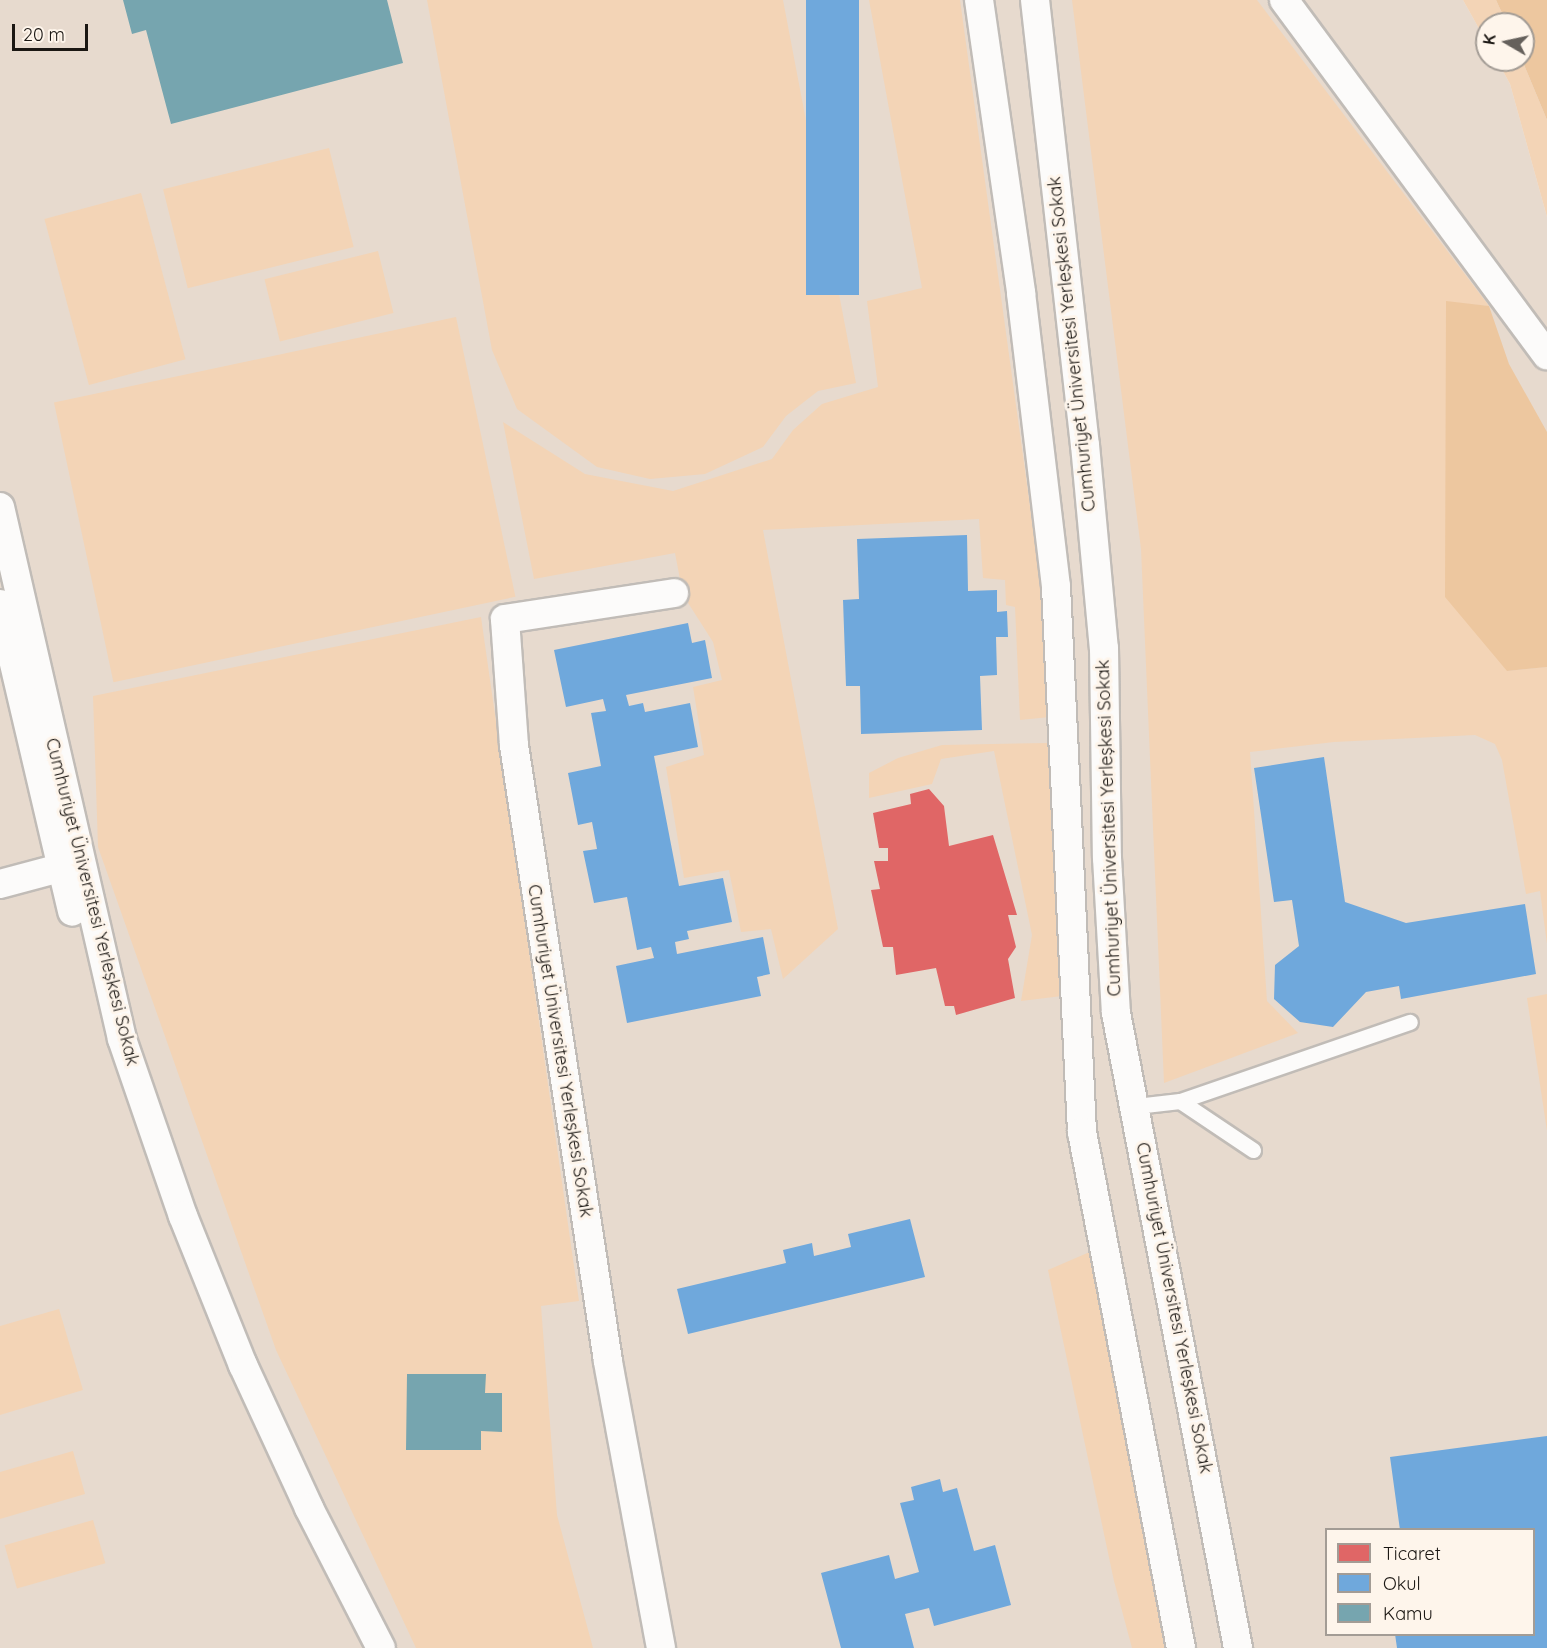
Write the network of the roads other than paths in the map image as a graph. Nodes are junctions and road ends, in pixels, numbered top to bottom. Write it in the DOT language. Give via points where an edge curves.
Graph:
graph roads {
  1 [pos="979,0"];
  2 [pos="1035,0"];
  3 [pos="1284,0"];
  4 [pos="1547,355"];
  5 [pos="0,507"];
  6 [pos="674,593"];
  7 [pos="0,604"];
  8 [pos="60,868"];
  9 [pos="0,884"];
  10 [pos="1410,1022"];
  11 [pos="1180,1101"];
  12 [pos="1136,1106"];
  13 [pos="1253,1150"];
  14 [pos="361,1648"];
  15 [pos="381,1648"];
  16 [pos="661,1648"];
  17 [pos="1182,1648"];
  18 [pos="1238,1648"];
  1 -- 17 [label="street" via="1021,293 1056,586 1082,1132"];
  2 -- 12 [label="street, Cumhuriyet Üniversitesi Yerleşkesi Sokak" via="1104,648 1107,858 1116,1013"];
  3 -- 4 [label="street"];
  5 -- 15 [label="street, Cumhuriyet Üniversitesi Yerleşkesi Sokak" via="122,1039 183,1216 243,1365 309,1508"];
  6 -- 16 [label="street, Cumhuriyet Üniversitesi Yerleşkesi Sokak" via="506,620 518,769 608,1361"];
  7 -- 8 [label="street, Cumhuriyet Üniversitesi Yerleşkesi Sokak"];
  8 -- 9 [label="street"];
  8 -- 14 [label="street, Cumhuriyet Üniversitesi Yerleşkesi Sokak" via="107,1043 228,1370"];
  10 -- 11 [label="lane"];
  11 -- 12 [label="lane"];
  11 -- 13 [label="lane"];
  12 -- 18 [label="street, Cumhuriyet Üniversitesi Yerleşkesi Sokak"];
}
